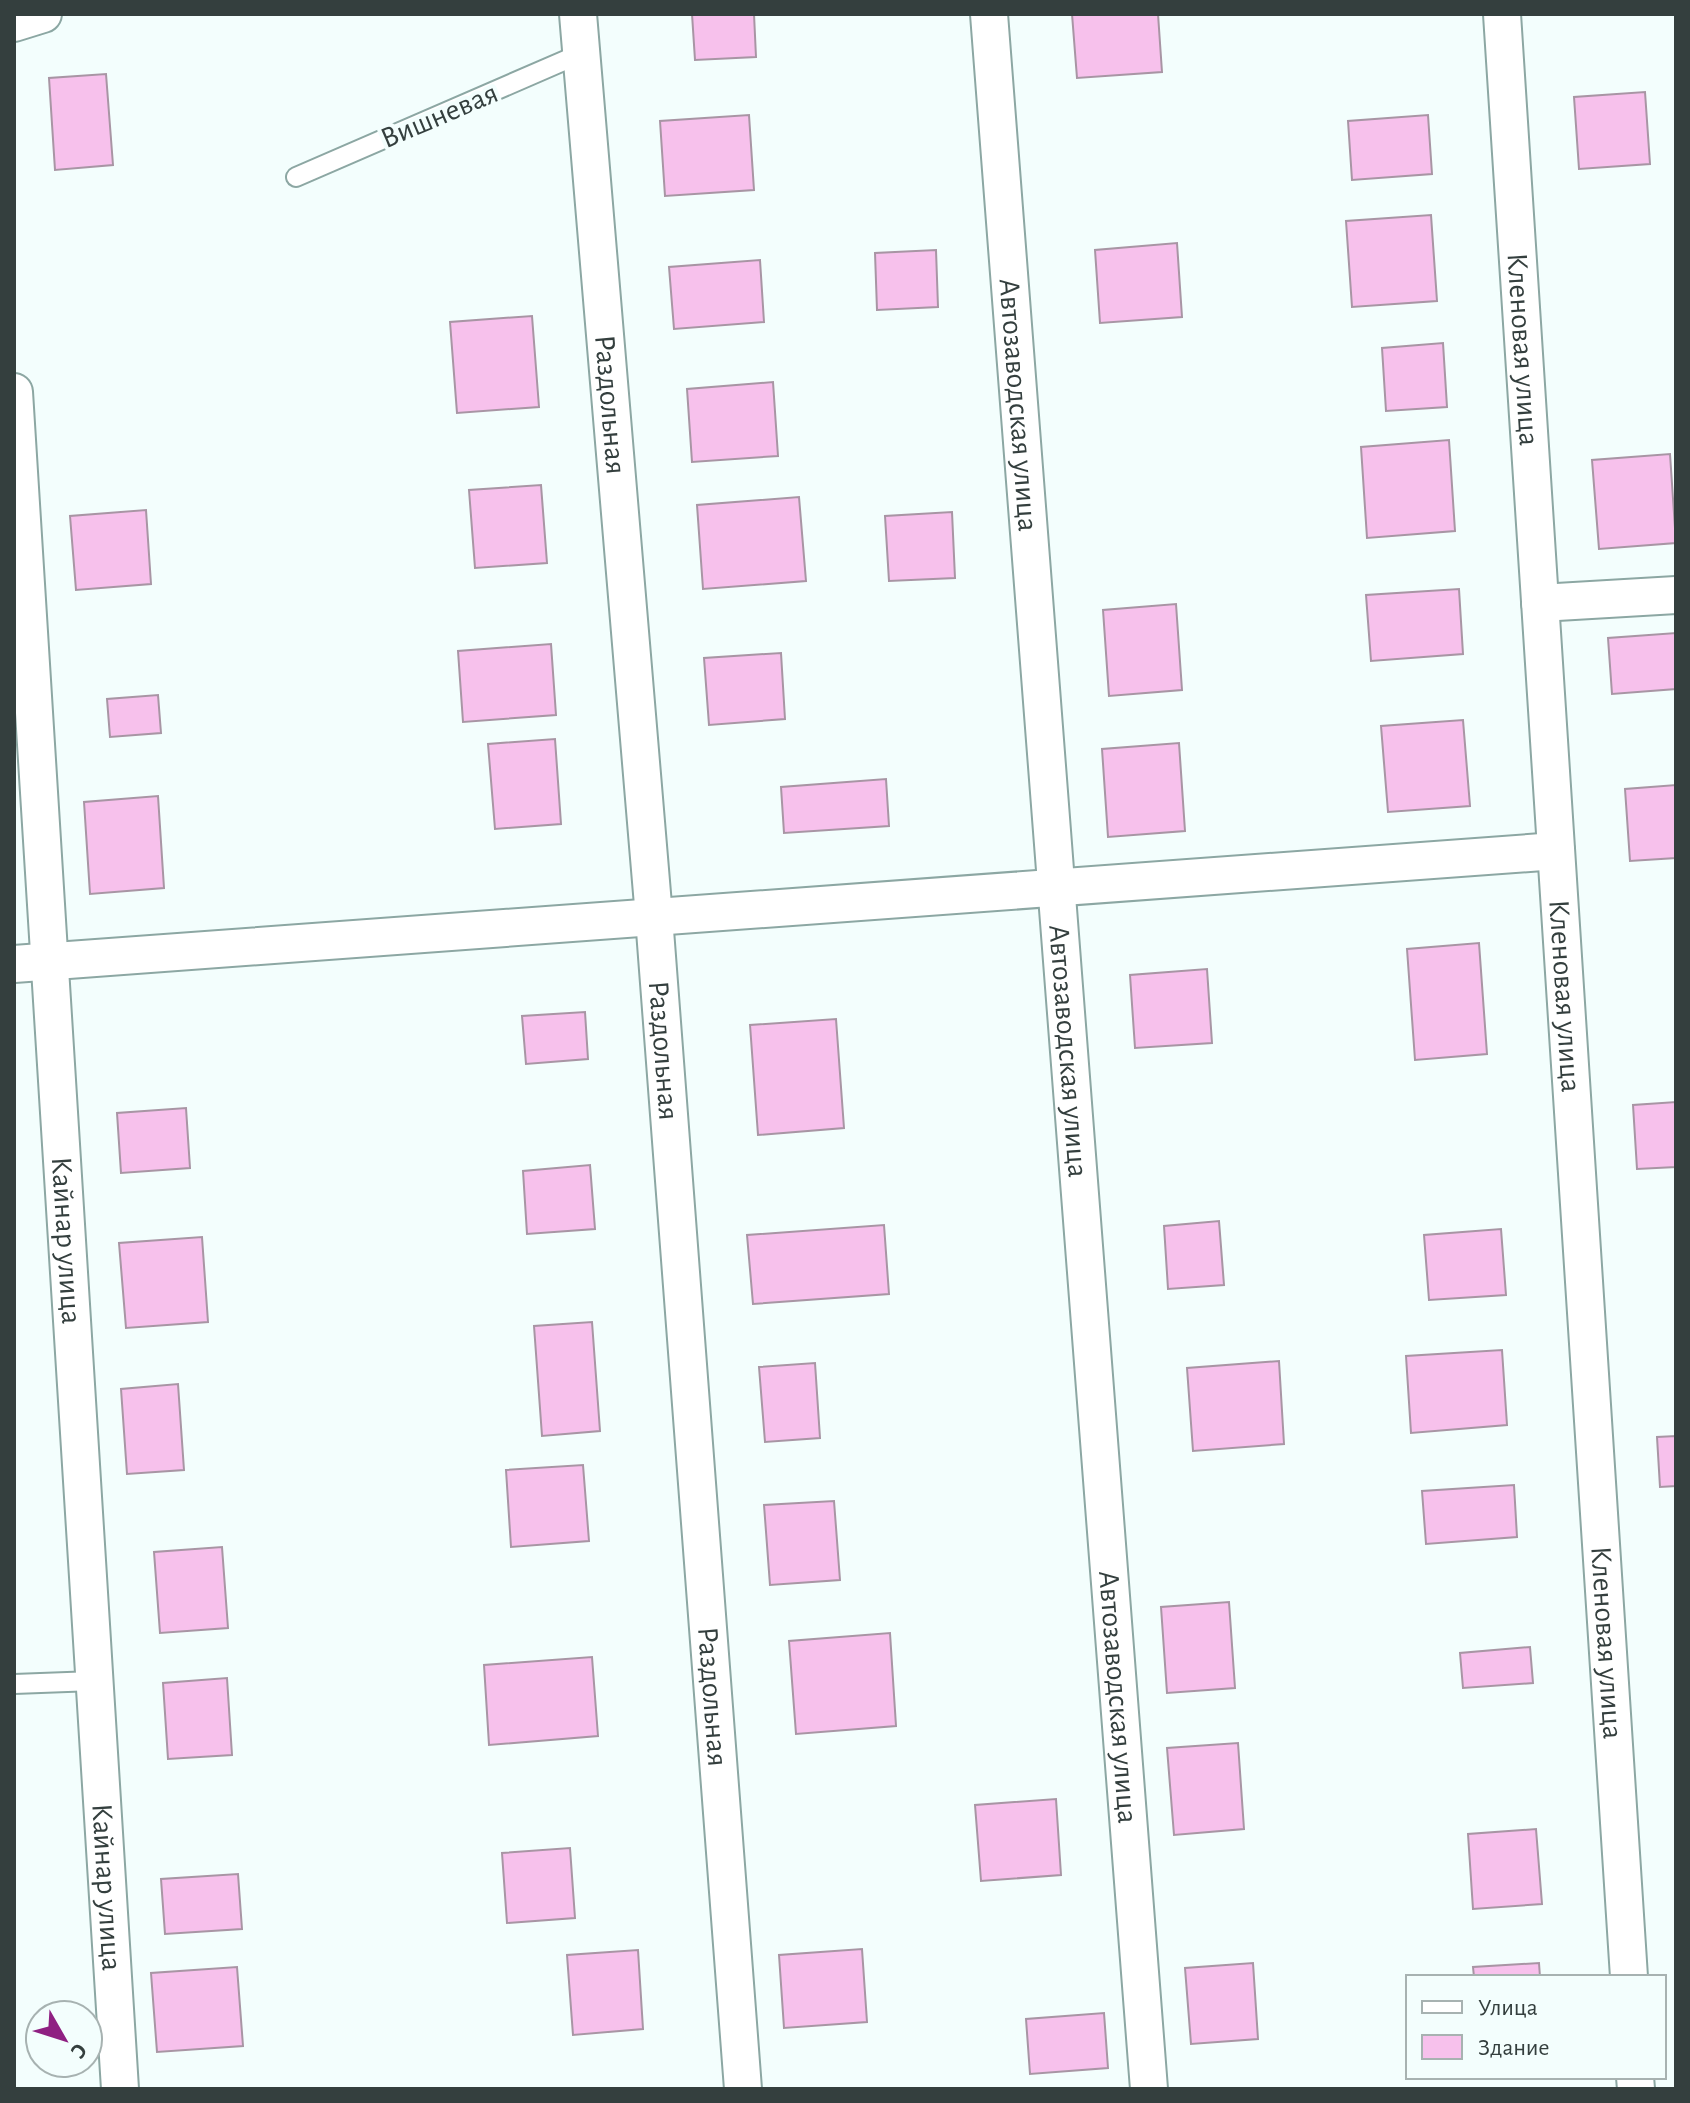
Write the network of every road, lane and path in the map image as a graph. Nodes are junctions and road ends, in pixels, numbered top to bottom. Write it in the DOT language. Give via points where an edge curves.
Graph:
graph roads {
  1 [pos="43,14"];
  2 [pos="578,14"];
  3 [pos="989,14"];
  4 [pos="1502,14"];
  5 [pos="14,23"];
  6 [pos="582,53"];
  7 [pos="296,177"];
  8 [pos="14,392"];
  9 [pos="1676,595"];
  10 [pos="1540,603"];
  11 [pos="1556,851"];
  12 [pos="1056,887"];
  13 [pos="654,917"];
  14 [pos="50,961"];
  15 [pos="14,964"];
  16 [pos="94,1681"];
  17 [pos="14,1684"];
  18 [pos="1629,1975"];
  19 [pos="120,2089"];
  20 [pos="743,2089"];
  21 [pos="1149,2089"];
  1 -- 5 [label="street"];
  2 -- 6 [label="street, Раздольная"];
  3 -- 12 [label="street, Автозаводская улица"];
  4 -- 10 [label="street, Кленовая улица"];
  6 -- 7 [label="lane, Вишневая"];
  6 -- 13 [label="street, Раздольная"];
  8 -- 14 [label="street, Кайнар улица"];
  9 -- 10 [label="street"];
  10 -- 11 [label="street, Кленовая улица"];
  11 -- 12 [label="street"];
  11 -- 18 [label="street, Кленовая улица"];
  12 -- 13 [label="street"];
  12 -- 21 [label="street, Автозаводская улица"];
  13 -- 14 [label="street"];
  13 -- 20 [label="street, Раздольная"];
  14 -- 15 [label="street"];
  14 -- 16 [label="street, Кайнар улица"];
  16 -- 17 [label="lane"];
  16 -- 19 [label="street, Кайнар улица"];
}
